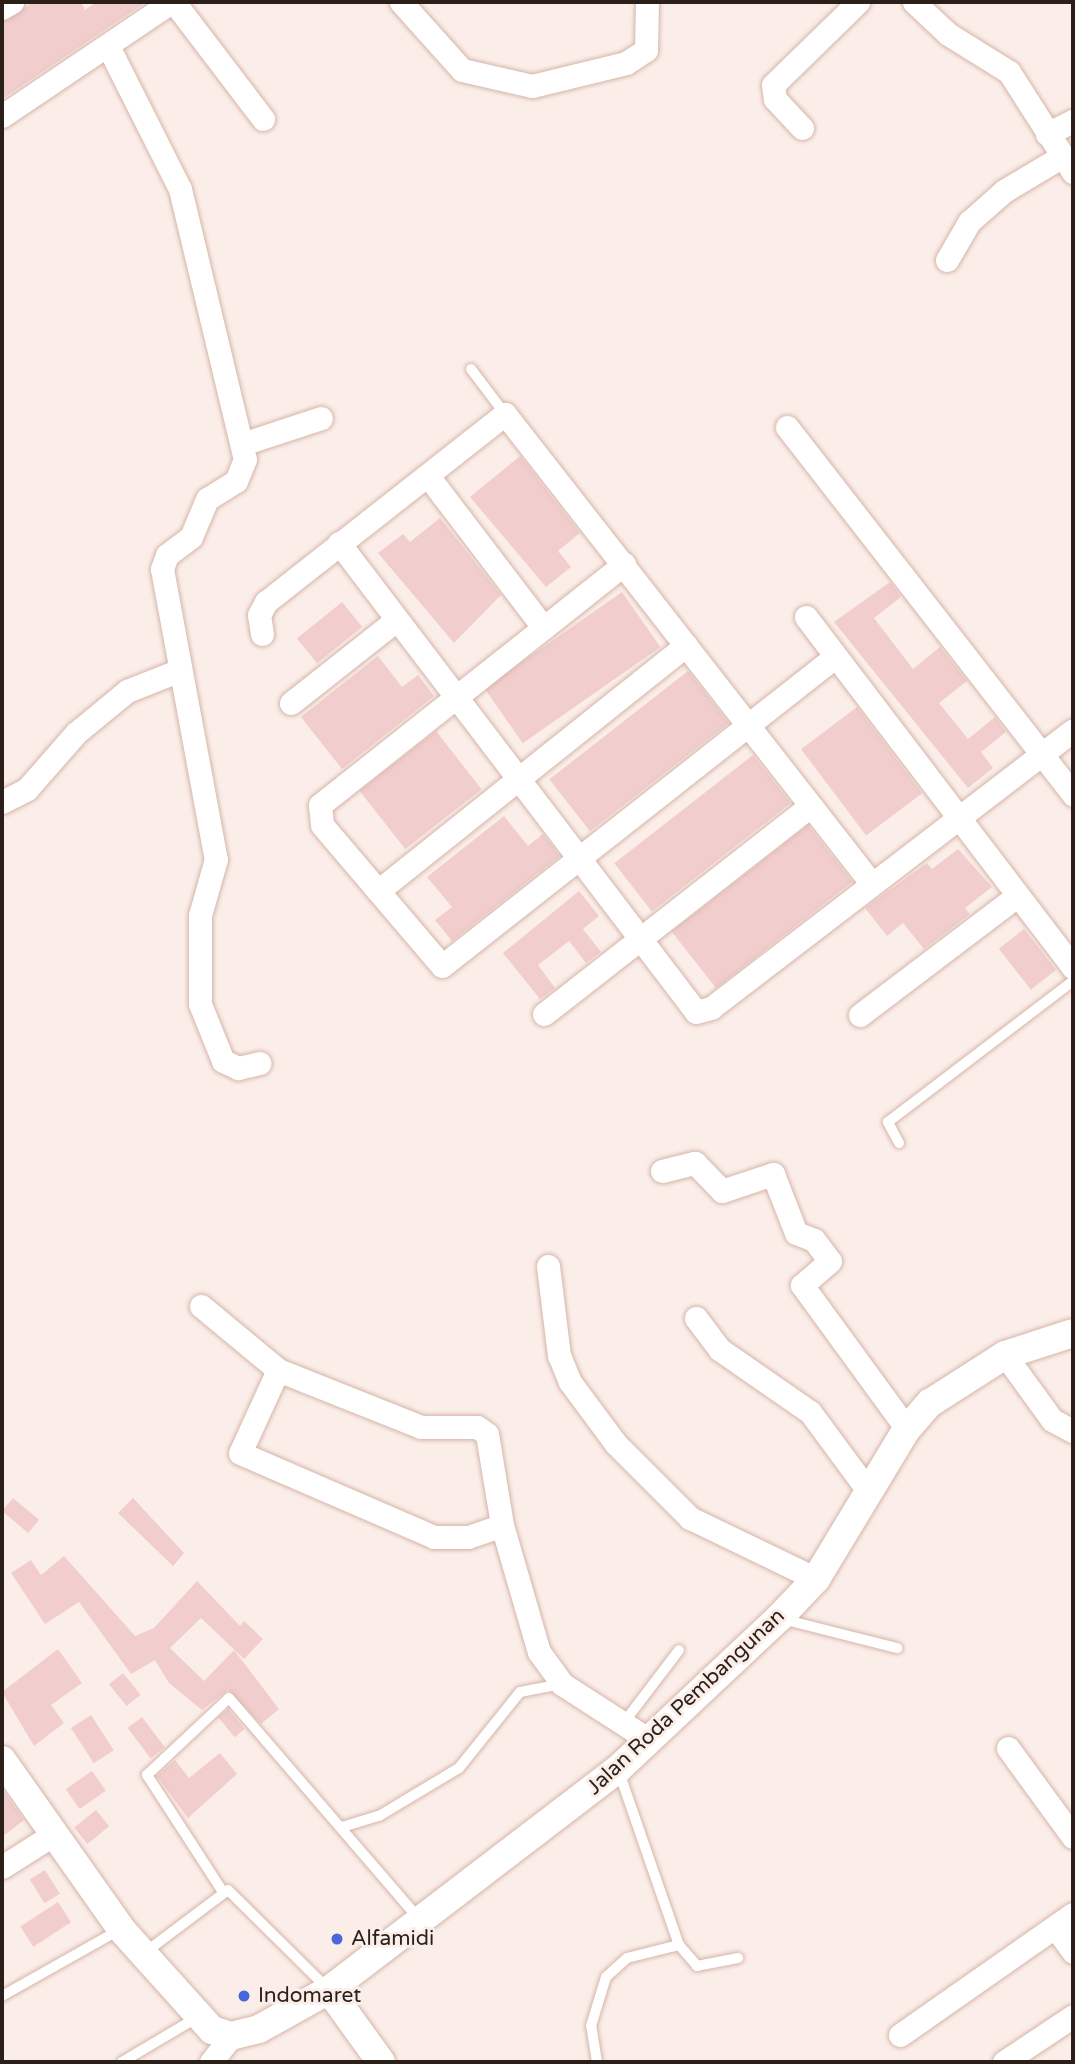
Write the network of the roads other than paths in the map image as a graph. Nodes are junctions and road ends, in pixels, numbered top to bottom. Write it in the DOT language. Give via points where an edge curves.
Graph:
graph roads {
  1 [pos="12,2"];
  2 [pos="173,2"];
  3 [pos="401,2"];
  4 [pos="647,2"];
  5 [pos="859,2"];
  6 [pos="914,2"];
  7 [pos="2,8"];
  8 [pos="108,46"];
  9 [pos="2,116"];
  10 [pos="263,119"];
  11 [pos="1073,121"];
  12 [pos="802,128"];
  13 [pos="1046,134"];
  14 [pos="1067,164"];
  15 [pos="947,260"];
  16 [pos="471,369"];
  17 [pos="505,414"];
  18 [pos="321,418"];
  19 [pos="787,427"];
  20 [pos="242,444"];
  21 [pos="428,476"];
  22 [pos="339,543"];
  23 [pos="624,564"];
  24 [pos="806,617"];
  25 [pos="396,620"];
  26 [pos="544,628"];
  27 [pos="262,634"];
  28 [pos="686,645"];
  29 [pos="835,657"];
  30 [pos="180,670"];
  31 [pos="460,697"];
  32 [pos="291,703"];
  33 [pos="747,722"];
  34 [pos="1073,730"];
  35 [pos="1042,754"];
  36 [pos="522,779"];
  37 [pos="1073,795"];
  38 [pos="2,802"];
  39 [pos="810,806"];
  40 [pos="960,818"];
  41 [pos="579,854"];
  42 [pos="872,884"];
  43 [pos="378,891"];
  44 [pos="1018,895"];
  45 [pos="639,939"];
  46 [pos="1073,968"];
  47 [pos="1073,981"];
  48 [pos="544,1014"];
  49 [pos="860,1015"];
  50 [pos="259,1063"];
  51 [pos="899,1143"];
  52 [pos="662,1171"];
  53 [pos="548,1266"];
  54 [pos="201,1306"];
  55 [pos="695,1318"];
  56 [pos="1073,1333"];
  57 [pos="1005,1354"];
  58 [pos="278,1370"];
  59 [pos="908,1429"];
  60 [pos="1073,1431"];
  61 [pos="869,1492"];
  62 [pos="502,1525"];
  63 [pos="816,1579"];
  64 [pos="779,1618"];
  65 [pos="897,1648"];
  66 [pos="679,1650"];
  67 [pos="562,1684"];
  68 [pos="625,1721"];
  69 [pos="649,1740"];
  70 [pos="1008,1748"];
  71 [pos="2,1760"];
  72 [pos="618,1769"];
  73 [pos="342,1827"];
  74 [pos="54,1834"];
  75 [pos="1073,1837"];
  76 [pos="2,1867"];
  77 [pos="223,1892"];
  78 [pos="420,1920"];
  79 [pos="1064,1920"];
  80 [pos="121,1930"];
  81 [pos="679,1945"];
  82 [pos="1073,1952"];
  83 [pos="142,1955"];
  84 [pos="738,1958"];
  85 [pos="329,1990"];
  86 [pos="2,1996"];
  87 [pos="1073,2015"];
  88 [pos="196,2018"];
  89 [pos="900,2035"];
  90 [pos="231,2036"];
  91 [pos="122,2062"];
  92 [pos="211,2062"];
  93 [pos="381,2062"];
  94 [pos="597,2062"];
  95 [pos="1004,2062"];
  1 -- 7 [label="street"];
  2 -- 8 [label="street"];
  2 -- 10 [label="street"];
  3 -- 4 [label="street" via="461,70 533,86 626,63 646,50"];
  5 -- 12 [label="street" via="773,85 775,99"];
  6 -- 13 [label="street" via="948,34 1009,72"];
  8 -- 9 [label="street"];
  8 -- 20 [label="street" via="180,189 200,254 222,385"];
  11 -- 13 [label="street"];
  13 -- 14 [label="street"];
  14 -- 15 [label="street" via="1004,191 969,222"];
  16 -- 17 [label="lane"];
  17 -- 21 [label="street"];
  17 -- 23 [label="street"];
  18 -- 20 [label="street"];
  19 -- 35 [label="street"];
  20 -- 30 [label="street" via="236,481 207,499 191,537 163,561"];
  21 -- 22 [label="street"];
  21 -- 26 [label="street"];
  22 -- 25 [label="street"];
  22 -- 27 [label="street" via="266,602 259,615"];
  23 -- 26 [label="street"];
  23 -- 28 [label="street"];
  24 -- 29 [label="street"];
  25 -- 31 [label="street"];
  25 -- 32 [label="street"];
  26 -- 31 [label="street"];
  28 -- 33 [label="street"];
  28 -- 36 [label="street"];
  29 -- 33 [label="street"];
  29 -- 40 [label="street"];
  30 -- 38 [label="street" via="127,691 76,733 27,789"];
  30 -- 50 [label="street" via="216,859 200,915 200,1004 223,1060 237,1068"];
  31 -- 36 [label="street"];
  31 -- 43 [label="street" via="320,805 322,825"];
  33 -- 39 [label="street"];
  33 -- 41 [label="street"];
  34 -- 35 [label="street"];
  35 -- 37 [label="street"];
  35 -- 40 [label="street"];
  36 -- 41 [label="street"];
  36 -- 43 [label="street"];
  39 -- 42 [label="street"];
  39 -- 45 [label="street"];
  40 -- 42 [label="street"];
  40 -- 44 [label="street"];
  41 -- 43 [label="street" via="444,966"];
  41 -- 45 [label="street"];
  42 -- 45 [label="street" via="704,1012 690,1007"];
  44 -- 46 [label="street"];
  44 -- 49 [label="street"];
  45 -- 48 [label="street"];
  47 -- 51 [label="lane" via="888,1122"];
  52 -- 59 [label="street" via="695,1163 722,1191 773,1174 796,1233 814,1240 830,1261 802,1285"];
  53 -- 63 [label="street" via="559,1355 570,1382 616,1444 690,1518"];
  54 -- 58 [label="street"];
  55 -- 61 [label="street" via="719,1349 810,1412"];
  56 -- 57 [label="street, Jalan Roda Pembangunan"];
  57 -- 59 [label="street, Jalan Roda Pembangunan" via="930,1403"];
  57 -- 60 [label="street" via="1052,1420"];
  58 -- 62 [label="street" via="421,1427 477,1427 487,1434"];
  58 -- 62 [label="street" via="240,1453 434,1537 468,1537"];
  59 -- 61 [label="street, Jalan Roda Pembangunan"];
  61 -- 63 [label="street, Jalan Roda Pembangunan"];
  62 -- 67 [label="street" via="539,1652"];
  63 -- 64 [label="street, Jalan Roda Pembangunan"];
  64 -- 65 [label="lane"];
  64 -- 69 [label="street, Jalan Roda Pembangunan"];
  66 -- 68 [label="lane"];
  67 -- 68 [label="street"];
  67 -- 73 [label="lane" via="520,1692 459,1768 379,1815"];
  68 -- 69 [label="street"];
  69 -- 72 [label="street, Jalan Roda Pembangunan"];
  70 -- 75 [label="street"];
  71 -- 74 [label="street"];
  72 -- 78 [label="street, Jalan Roda Pembangunan"];
  72 -- 81 [label="lane"];
  73 -- 77 [label="lane" via="229,1698 147,1775"];
  73 -- 78 [label="lane"];
  74 -- 76 [label="street"];
  74 -- 80 [label="street"];
  77 -- 83 [label="lane"];
  77 -- 85 [label="lane" via="239,1897"];
  78 -- 85 [label="street, Jalan Roda Pembangunan"];
  79 -- 82 [label="street"];
  79 -- 89 [label="street"];
  80 -- 83 [label="street"];
  80 -- 86 [label="lane"];
  81 -- 84 [label="lane" via="697,1966"];
  81 -- 94 [label="lane" via="627,1958 607,1977 591,2026"];
  83 -- 88 [label="street"];
  85 -- 90 [label="street, Jalan Roda Pembangunan" via="259,2029"];
  85 -- 93 [label="street"];
  87 -- 95 [label="street"];
  88 -- 90 [label="street"];
  88 -- 91 [label="lane"];
  90 -- 92 [label="street"];
}
